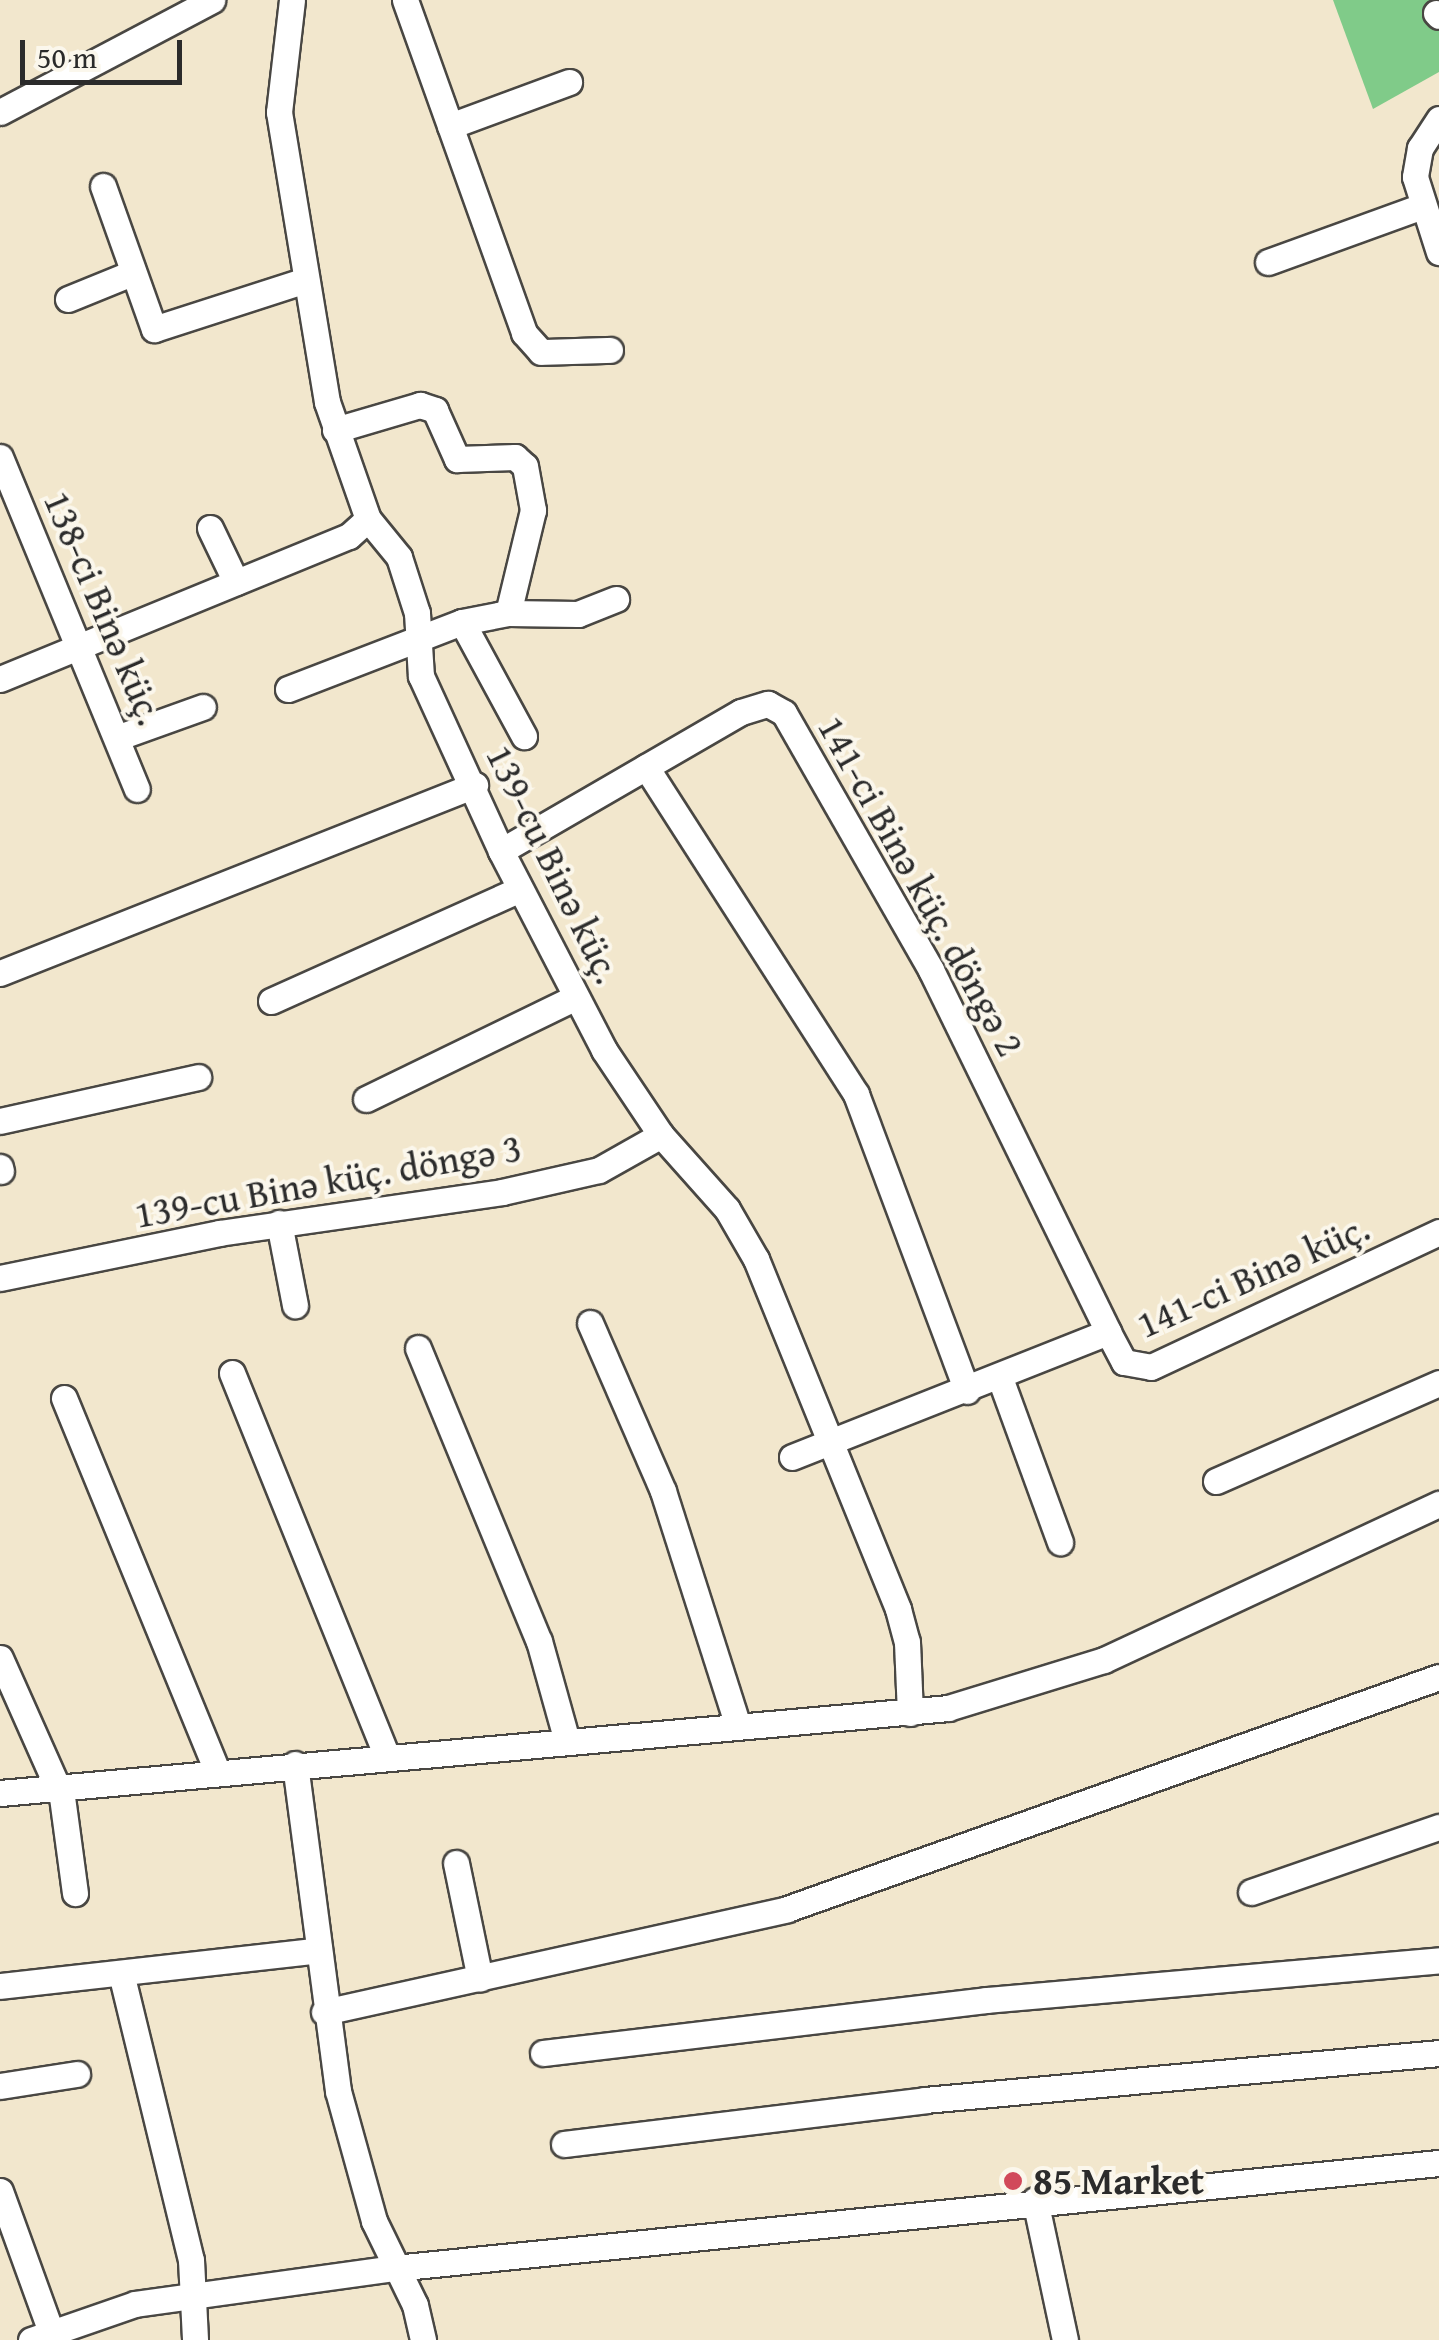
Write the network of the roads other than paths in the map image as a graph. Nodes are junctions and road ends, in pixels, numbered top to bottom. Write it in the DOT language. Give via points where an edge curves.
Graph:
graph roads {
  1 [pos="212,0"];
  2 [pos="292,0"];
  3 [pos="405,0"];
  4 [pos="569,82"];
  5 [pos="0,112"];
  6 [pos="1439,119"];
  7 [pos="450,126"];
  8 [pos="103,186"];
  9 [pos="1420,207"];
  10 [pos="1439,252"];
  11 [pos="1268,262"];
  12 [pos="132,273"];
  13 [pos="306,280"];
  14 [pos="68,299"];
  15 [pos="610,350"];
  16 [pos="335,430"];
  17 [pos="0,457"];
  18 [pos="368,519"];
  19 [pos="210,528"];
  20 [pos="236,582"];
  21 [pos="616,599"];
  22 [pos="508,614"];
  23 [pos="462,622"];
  24 [pos="419,634"];
  25 [pos="81,647"];
  26 [pos="0,679"];
  27 [pos="288,689"];
  28 [pos="203,706"];
  29 [pos="524,736"];
  30 [pos="120,737"];
  31 [pos="646,767"];
  32 [pos="475,785"];
  33 [pos="138,789"];
  34 [pos="501,851"];
  35 [pos="520,888"];
  36 [pos="0,973"];
  37 [pos="576,997"];
  38 [pos="271,1001"];
  39 [pos="198,1077"];
  40 [pos="366,1100"];
  41 [pos="0,1121"];
  42 [pos="661,1135"];
  43 [pos="279,1223"];
  44 [pos="1439,1232"];
  45 [pos="0,1278"];
  46 [pos="295,1305"];
  47 [pos="590,1323"];
  48 [pos="1108,1332"];
  49 [pos="418,1348"];
  50 [pos="232,1373"];
  51 [pos="1000,1378"];
  52 [pos="1439,1383"];
  53 [pos="967,1391"];
  54 [pos="64,1398"];
  55 [pos="834,1440"];
  56 [pos="792,1456"];
  57 [pos="1216,1481"];
  58 [pos="1439,1504"];
  59 [pos="1060,1542"];
  60 [pos="0,1658"];
  61 [pos="1439,1677"];
  62 [pos="910,1713"];
  63 [pos="738,1726"];
  64 [pos="567,1741"];
  65 [pos="386,1756"];
  66 [pos="294,1764"];
  67 [pos="217,1771"];
  68 [pos="57,1787"];
  69 [pos="0,1793"];
  70 [pos="1439,1827"];
  71 [pos="456,1863"];
  72 [pos="1251,1892"];
  73 [pos="75,1894"];
  74 [pos="318,1950"];
  75 [pos="1439,1960"];
  76 [pos="121,1972"];
  77 [pos="480,1979"];
  78 [pos="0,1986"];
  79 [pos="324,2012"];
  80 [pos="1439,2052"];
  81 [pos="543,2053"];
  82 [pos="77,2074"];
  83 [pos="0,2086"];
  84 [pos="564,2144"];
  85 [pos="1439,2162"];
  86 [pos="0,2191"];
  87 [pos="1035,2200"];
  88 [pos="394,2268"];
  89 [pos="194,2296"];
  90 [pos="46,2337"];
  91 [pos="195,2340"];
  92 [pos="423,2340"];
  93 [pos="1065,2340"];
  1 -- 5 [label="street"];
  2 -- 13 [label="street, 139-cu Binə küç." via="279,112"];
  3 -- 7 [label="street"];
  4 -- 7 [label="street"];
  6 -- 9 [label="street" via="1420,148"];
  7 -- 15 [label="street" via="524,333 541,352"];
  8 -- 12 [label="street"];
  9 -- 10 [label="street"];
  9 -- 11 [label="street"];
  12 -- 13 [label="street" via="148,322 162,330"];
  12 -- 14 [label="street"];
  13 -- 16 [label="street, 139-cu Binə küç."];
  16 -- 18 [label="street, 139-cu Binə küç."];
  16 -- 22 [label="street" via="420,405 435,410 457,459 515,457 525,466 533,510"];
  17 -- 25 [label="street, 138-ci Binə küç."];
  18 -- 20 [label="street" via="349,536"];
  18 -- 24 [label="street, 139-cu Binə küç." via="393,542"];
  19 -- 20 [label="street"];
  20 -- 25 [label="street"];
  21 -- 22 [label="street" via="578,614"];
  22 -- 23 [label="street"];
  23 -- 24 [label="street"];
  23 -- 29 [label="street"];
  24 -- 27 [label="street"];
  24 -- 32 [label="street, 139-cu Binə küç." via="421,676"];
  25 -- 26 [label="street"];
  25 -- 30 [label="street, 138-ci Binə küç."];
  28 -- 30 [label="street"];
  30 -- 33 [label="street, 138-ci Binə küç."];
  31 -- 34 [label="street, 141-ci Binə küç. döngə 2"];
  31 -- 48 [label="street, 141-ci Binə küç. döngə 2" via="741,712 768,704 784,713 932,970"];
  31 -- 53 [label="street" via="841,1066"];
  32 -- 34 [label="street, 139-cu Binə küç."];
  32 -- 36 [label="street"];
  34 -- 35 [label="street, 139-cu Binə küç."];
  35 -- 37 [label="street, 139-cu Binə küç."];
  35 -- 38 [label="street"];
  37 -- 40 [label="street"];
  37 -- 42 [label="street, 139-cu Binə küç."];
  39 -- 41 [label="street"];
  42 -- 43 [label="street, 139-cu Binə küç. döngə 3" via="622,1159 572,1176"];
  42 -- 55 [label="street, 139-cu Binə küç." via="744,1234"];
  43 -- 45 [label="street, 139-cu Binə küç. döngə 3"];
  43 -- 46 [label="street"];
  44 -- 48 [label="street, 141-ci Binə küç." via="1151,1367 1124,1362"];
  47 -- 63 [label="street" via="676,1528"];
  48 -- 51 [label="street, 141-ci Binə küç."];
  49 -- 64 [label="street" via="539,1641"];
  50 -- 65 [label="street"];
  51 -- 53 [label="street, 141-ci Binə küç."];
  51 -- 59 [label="street"];
  52 -- 57 [label="street"];
  53 -- 55 [label="street, 141-ci Binə küç."];
  54 -- 67 [label="street"];
  55 -- 56 [label="street, 141-ci Binə küç."];
  55 -- 62 [label="street, 139-cu Binə küç." via="898,1609 907,1642"];
  58 -- 62 [label="street" via="1104,1660 984,1700"];
  60 -- 68 [label="street"];
  61 -- 77 [label="street" via="787,1909"];
  62 -- 63 [label="street"];
  63 -- 64 [label="street"];
  64 -- 65 [label="street"];
  65 -- 66 [label="street"];
  66 -- 67 [label="street"];
  66 -- 74 [label="street"];
  67 -- 68 [label="street"];
  68 -- 69 [label="street"];
  68 -- 73 [label="street"];
  70 -- 72 [label="street"];
  71 -- 77 [label="street"];
  74 -- 76 [label="street"];
  74 -- 79 [label="street"];
  75 -- 81 [label="street" via="986,2000"];
  76 -- 78 [label="street"];
  76 -- 89 [label="street"];
  77 -- 79 [label="street"];
  79 -- 88 [label="street" via="349,2138"];
  80 -- 84 [label="street" via="926,2100"];
  82 -- 83 [label="street"];
  85 -- 87 [label="street"];
  86 -- 90 [label="street"];
  87 -- 88 [label="street"];
  87 -- 93 [label="street"];
  88 -- 89 [label="street"];
  88 -- 92 [label="street" via="415,2305"];
  89 -- 90 [label="street" via="135,2304"];
  89 -- 91 [label="street"];
}
